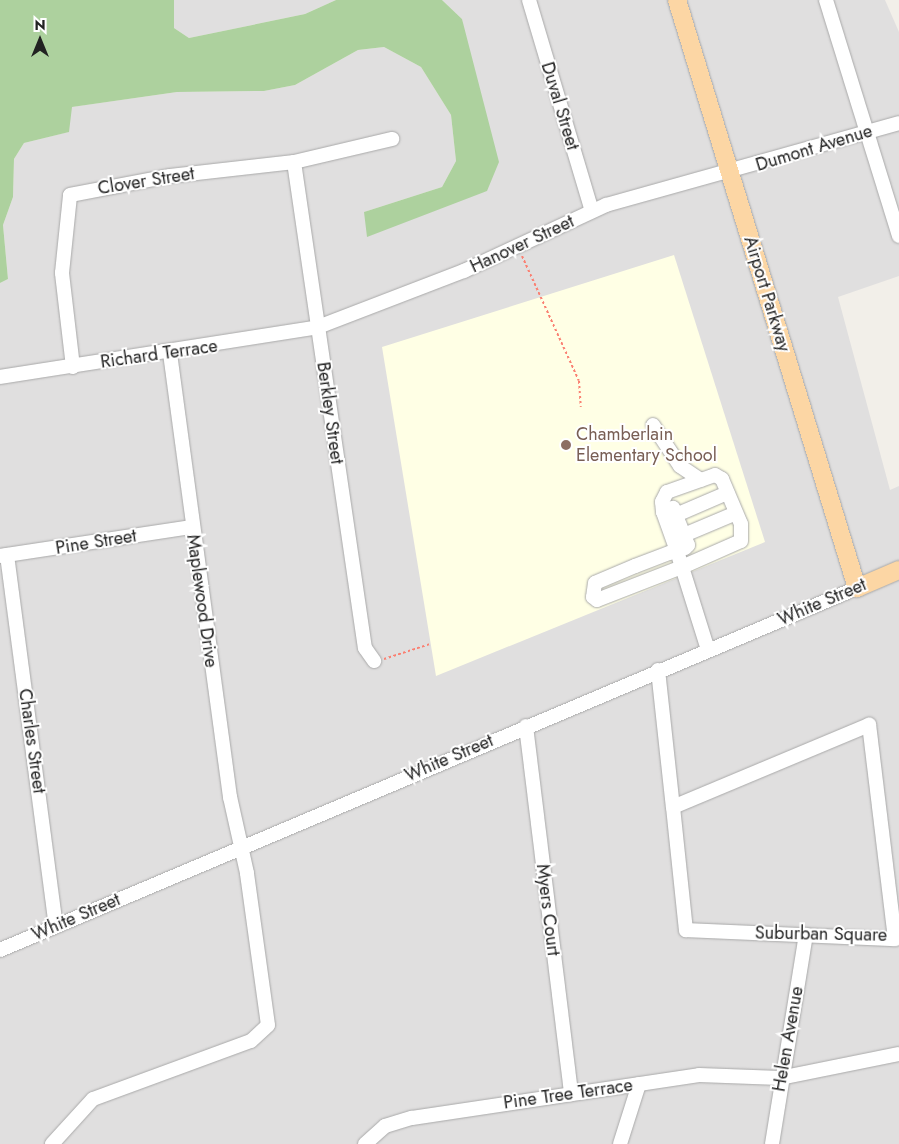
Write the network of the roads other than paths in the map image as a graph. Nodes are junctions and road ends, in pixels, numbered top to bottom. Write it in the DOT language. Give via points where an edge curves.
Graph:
graph roads {
  1 [pos="529,0"];
  2 [pos="677,0"];
  3 [pos="826,0"];
  4 [pos="899,122"];
  5 [pos="866,133"];
  6 [pos="392,139"];
  7 [pos="294,162"];
  8 [pos="728,170"];
  9 [pos="592,211"];
  10 [pos="899,236"];
  11 [pos="318,327"];
  12 [pos="170,353"];
  13 [pos="73,367"];
  14 [pos="0,377"];
  15 [pos="653,425"];
  16 [pos="701,480"];
  17 [pos="728,493"];
  18 [pos="669,513"];
  19 [pos="736,513"];
  20 [pos="192,527"];
  21 [pos="684,536"];
  22 [pos="677,551"];
  23 [pos="3,556"];
  24 [pos="682,567"];
  25 [pos="899,570"];
  26 [pos="857,588"];
  27 [pos="708,650"];
  28 [pos="374,661"];
  29 [pos="658,670"];
  30 [pos="526,726"];
  31 [pos="673,807"];
  32 [pos="238,848"];
  33 [pos="56,926"];
  34 [pos="806,935"];
  35 [pos="0,950"];
  36 [pos="899,1054"];
  37 [pos="780,1078"];
  38 [pos="639,1084"];
  39 [pos="571,1094"];
  40 [pos="52,1144"];
  41 [pos="365,1144"];
  42 [pos="620,1144"];
  43 [pos="772,1144"];
  1 -- 9 [label="street, Duval Street"];
  2 -- 8 [label="main road, Airport Parkway"];
  3 -- 5 [label="street"];
  4 -- 5 [label="street, Dumont Avenue"];
  5 -- 8 [label="street, Dumont Avenue"];
  5 -- 10 [label="street"];
  6 -- 7 [label="street, Clover Street"];
  7 -- 11 [label="street, Berkley Street"];
  7 -- 13 [label="street, Clover Street" via="170,176 70,195 62,273"];
  8 -- 9 [label="street, Hanover Street"];
  8 -- 26 [label="main road, Airport Parkway"];
  9 -- 11 [label="street, Hanover Street" via="464,271"];
  11 -- 12 [label="street, Richard Terrace"];
  11 -- 28 [label="street, Berkley Street" via="365,648"];
  12 -- 13 [label="street, Richard Terrace"];
  12 -- 20 [label="street, Maplewood Drive"];
  13 -- 14 [label="street, Richard Terrace"];
  15 -- 16 [label="street" via="680,466"];
  16 -- 17 [label="street" via="715,475"];
  16 -- 18 [label="street" via="663,496"];
  17 -- 18 [label="street"];
  17 -- 19 [label="street"];
  18 -- 21 [label="street"];
  18 -- 22 [label="street"];
  19 -- 21 [label="street"];
  19 -- 24 [label="street" via="744,536 741,541"];
  20 -- 23 [label="street, Pine Street"];
  20 -- 32 [label="street, Maplewood Drive"];
  21 -- 22 [label="street" via="688,545"];
  22 -- 24 [label="street"];
  22 -- 24 [label="street" via="595,584 593,597 597,600"];
  23 -- 33 [label="street, Charles Street"];
  24 -- 27 [label="street"];
  25 -- 26 [label="main road, White Street"];
  26 -- 27 [label="street, White Street"];
  27 -- 29 [label="street, White Street"];
  29 -- 30 [label="street, White Street"];
  29 -- 31 [label="street, Suburban Square"];
  30 -- 32 [label="street, White Street"];
  30 -- 39 [label="street, Myers Court"];
  31 -- 34 [label="street, Suburban Square" via="686,930"];
  31 -- 34 [label="street, Suburban Square" via="869,725 895,939"];
  32 -- 33 [label="street, White Street"];
  32 -- 40 [label="street, Maplewood Drive" via="247,873 268,1015 266,1028 251,1041 93,1099"];
  33 -- 35 [label="street, White Street"];
  34 -- 37 [label="street, Helen Avenue"];
  36 -- 37 [label="street, Pine Tree Terrace"];
  37 -- 38 [label="street, Pine Tree Terrace" via="716,1074"];
  37 -- 43 [label="street, Helen Avenue"];
  38 -- 39 [label="street, Pine Tree Terrace"];
  38 -- 42 [label="street"];
  39 -- 41 [label="street, Pine Tree Terrace" via="403,1119 377,1130"];
}
